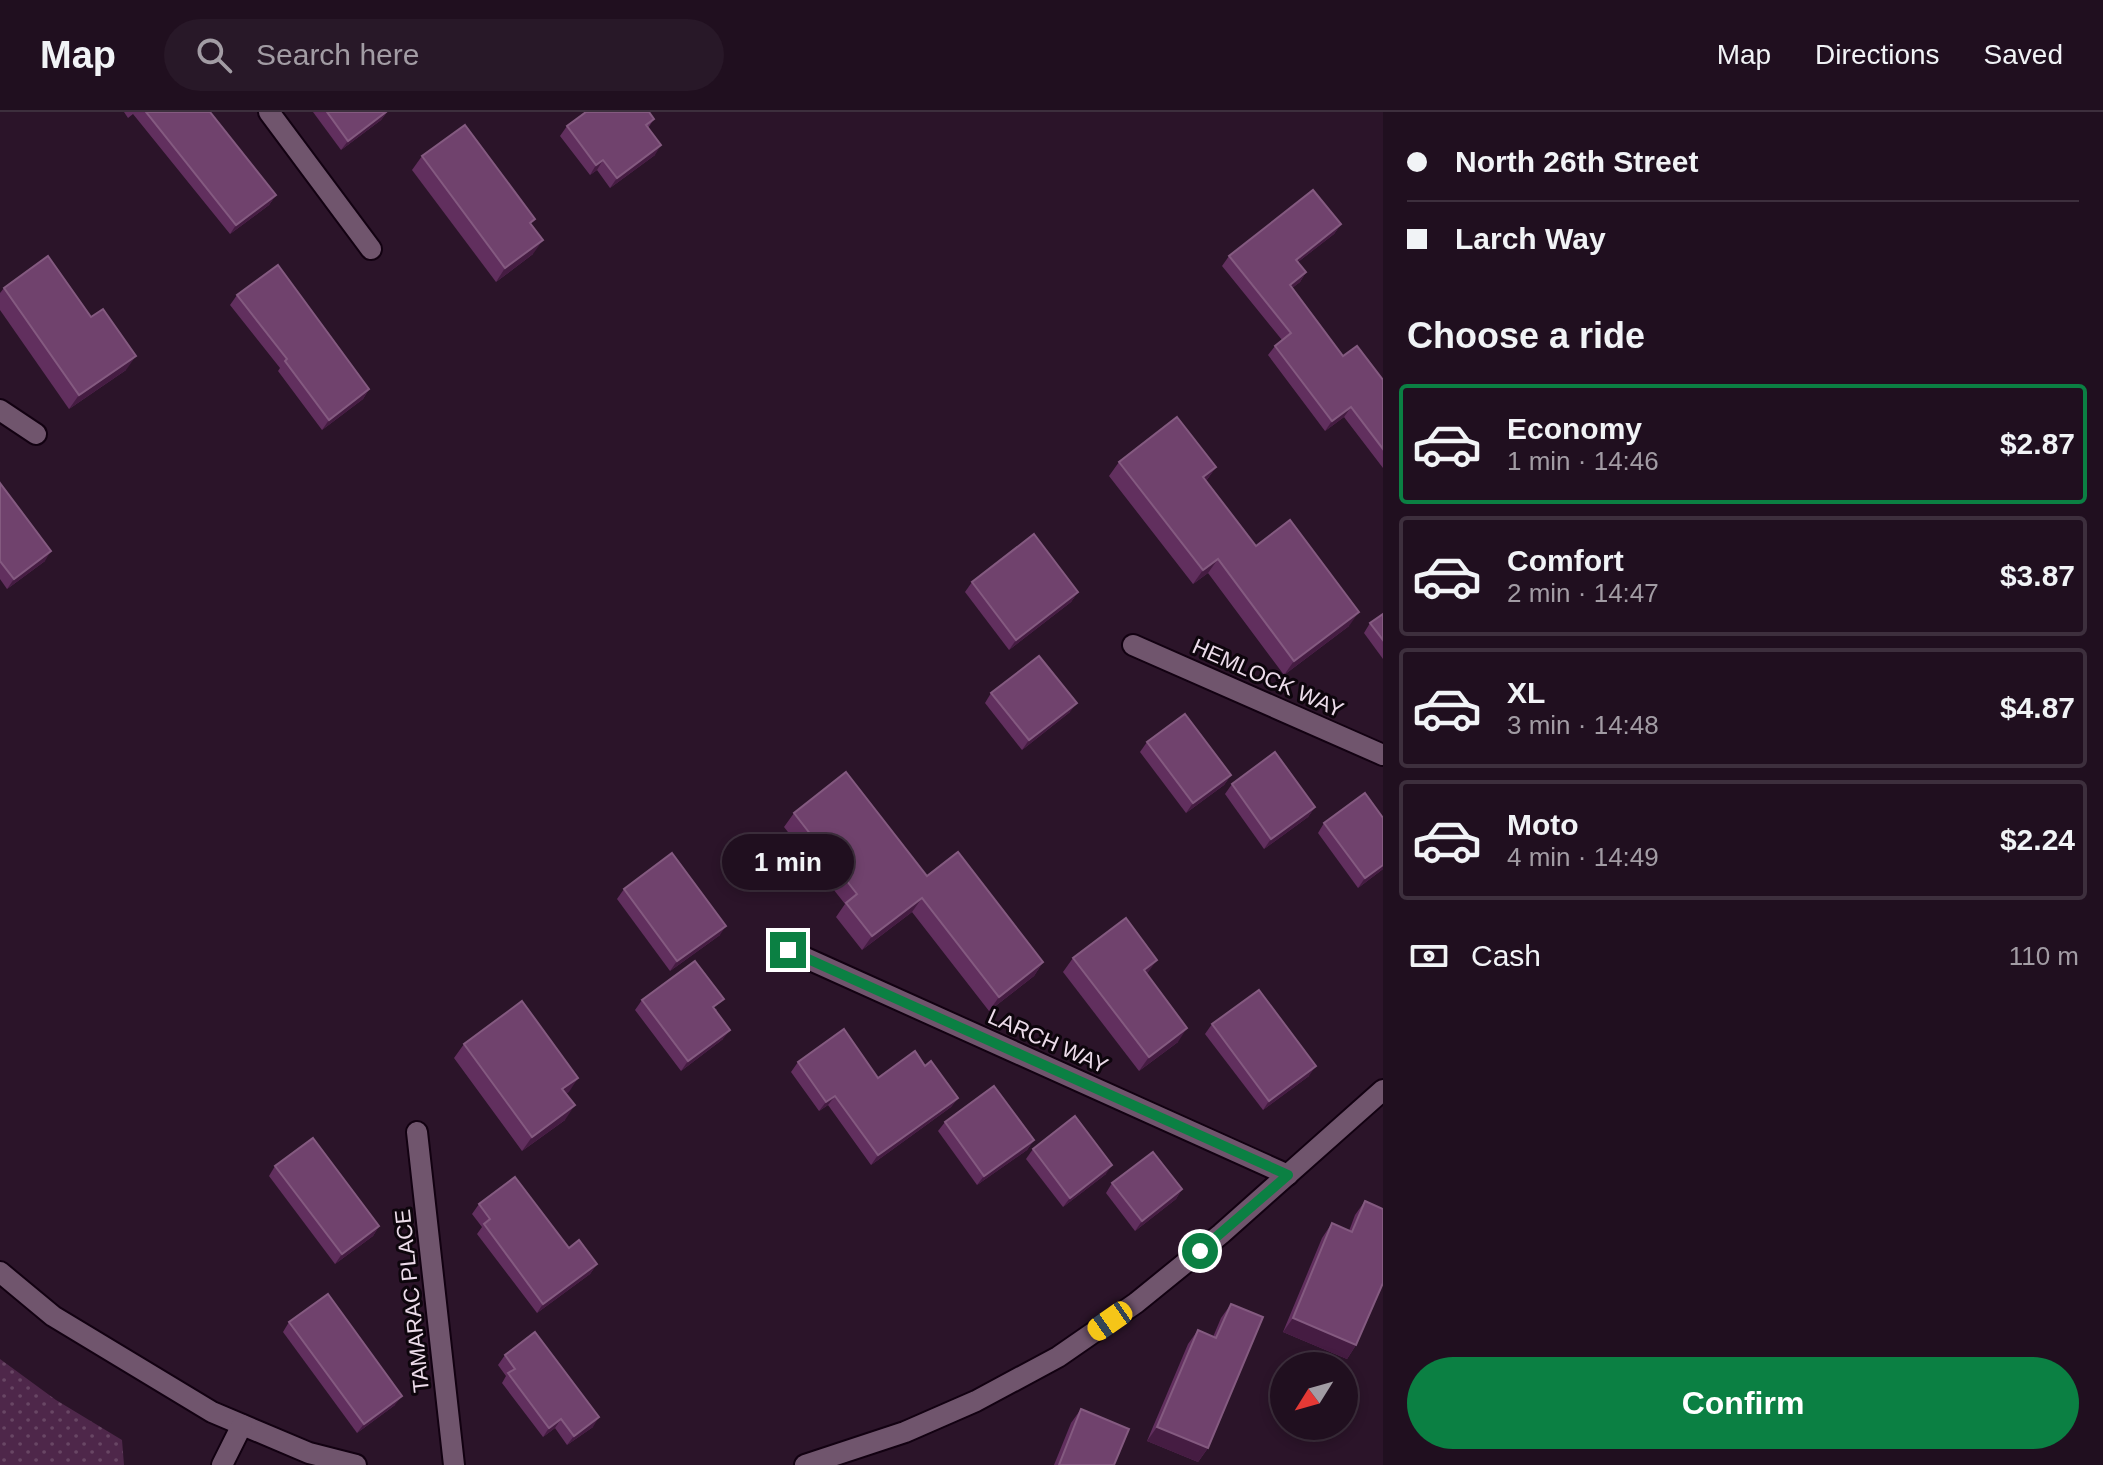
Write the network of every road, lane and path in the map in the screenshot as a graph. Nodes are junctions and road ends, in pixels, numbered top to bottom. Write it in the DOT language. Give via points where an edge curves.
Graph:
graph roads {
  1 [pos="269,112"];
  2 [pos="371,249"];
  3 [pos="0,410"];
  4 [pos="36,434"];
  5 [pos="1133,645"];
  6 [pos="1383,755"];
  7 [pos="788,950"];
  8 [pos="1383,1090"];
  9 [pos="417,1132"];
  10 [pos="1288,1175"];
  11 [pos="0,1272"];
  12 [pos="242,1425"];
  13 [pos="846,1459"];
  14 [pos="222,1465"];
  15 [pos="356,1465"];
  16 [pos="454,1465"];
  17 [pos="805,1465"];
  1 -- 2 [label="street"];
  3 -- 4 [label="street"];
  5 -- 6 [label="street, HEMLOCK WAY"];
  7 -- 10 [label="street, LARCH WAY"];
  8 -- 10 [label="street"];
  9 -- 16 [label="street, TAMARAC PLACE"];
  10 -- 13 [label="street" via="1136,1303 1058,1357 976,1401"];
  11 -- 12 [label="street" via="53,1316"];
  12 -- 14 [label="street"];
  12 -- 15 [label="street" via="309,1453"];
  13 -- 17 [label="street"];
}
